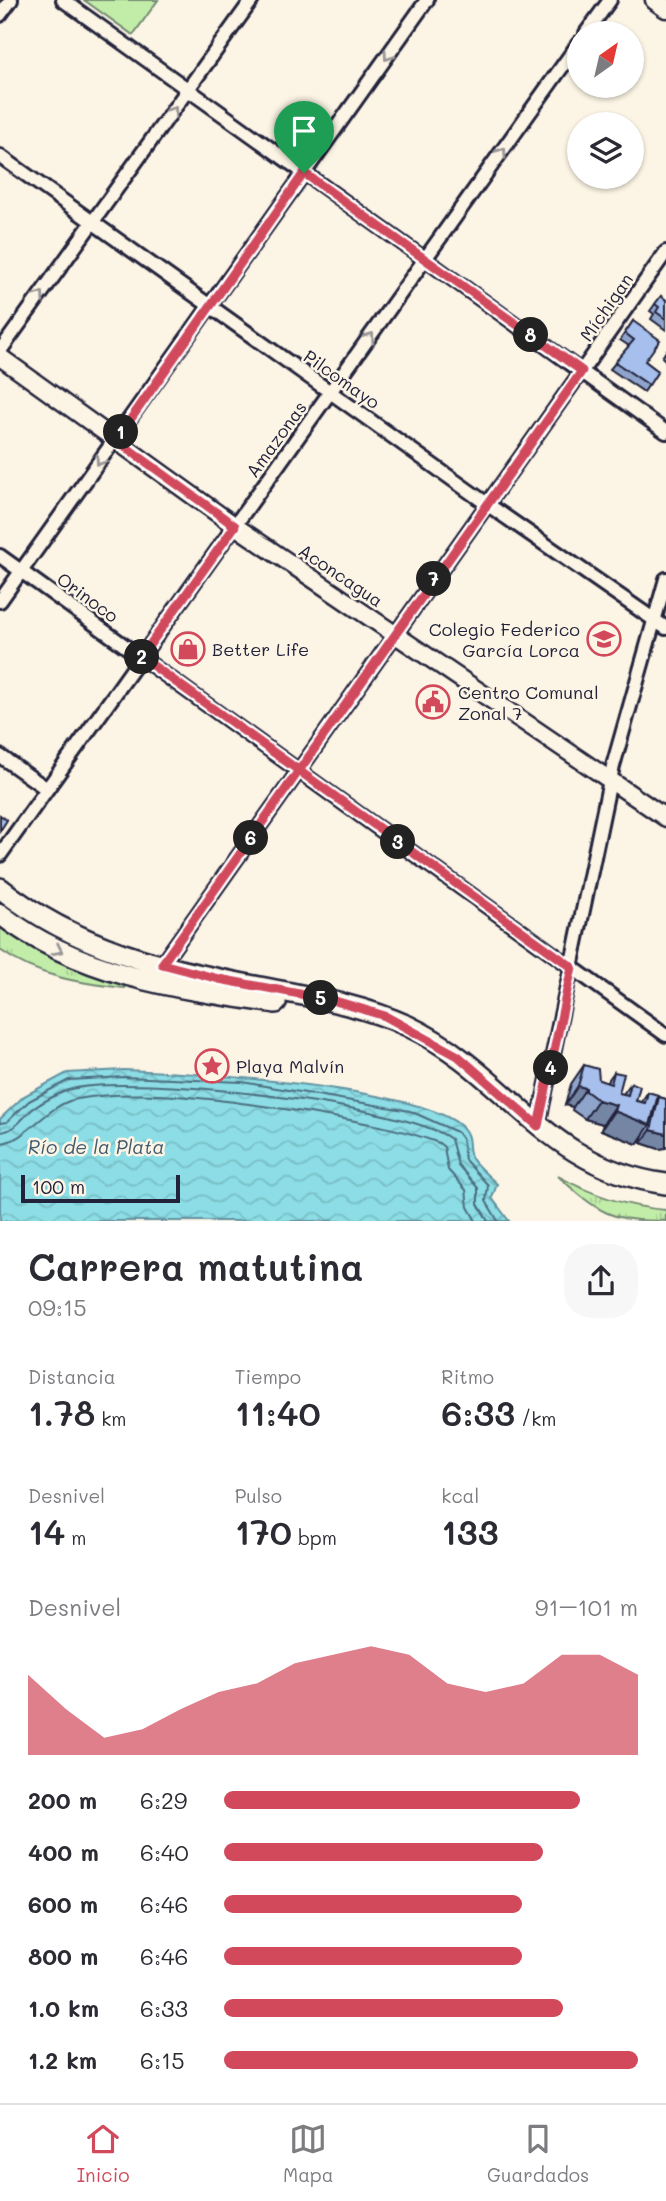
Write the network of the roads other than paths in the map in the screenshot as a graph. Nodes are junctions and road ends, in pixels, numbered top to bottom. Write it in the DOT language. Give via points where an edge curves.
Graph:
graph roads {
  1 [pos="11,0"];
  2 [pos="62,0"];
  3 [pos="252,0"];
  4 [pos="427,0"];
  5 [pos="610,0"];
  6 [pos="655,0"];
  7 [pos="666,8"];
  8 [pos="0,15"];
  9 [pos="595,21"];
  10 [pos="567,60"];
  11 [pos="188,89"];
  12 [pos="0,156"];
  13 [pos="304,173"];
  14 [pos="93,223"];
  15 [pos="666,252"];
  16 [pos="425,260"];
  17 [pos="211,306"];
  18 [pos="0,351"];
  19 [pos="0,357"];
  20 [pos="582,371"];
  21 [pos="330,392"];
  22 [pos="666,432"];
  23 [pos="116,440"];
  24 [pos="487,505"];
  25 [pos="235,526"];
  26 [pos="0,556"];
  27 [pos="22,572"];
  28 [pos="666,579"];
  29 [pos="0,601"];
  30 [pos="661,624"];
  31 [pos="396,635"];
  32 [pos="141,657"];
  33 [pos="0,756"];
  34 [pos="299,771"];
  35 [pos="610,780"];
  36 [pos="47,789"];
  37 [pos="666,818"];
  38 [pos="0,855"];
  39 [pos="0,888"];
  40 [pos="0,914"];
  41 [pos="162,964"];
  42 [pos="572,967"];
  43 [pos="666,1035"];
  44 [pos="538,1126"];
  45 [pos="666,1184"];
  46 [pos="666,1196"];
  1 -- 8 [label="street"];
  2 -- 11 [label="street"];
  3 -- 11 [label="street"];
  4 -- 13 [label="street, one-way"];
  5 -- 9 [label="street"];
  6 -- 7 [label="main road"];
  16 -- 10 [label="street, Amazonas, one-way"];
  11 -- 13 [label="street"];
  14 -- 11 [label="street, one-way"];
  12 -- 14 [label="street, Pilcomayo"];
  13 -- 16 [label="street"];
  13 -- 17 [label="street"];
  14 -- 17 [label="street, Pilcomayo"];
  18 -- 14 [label="street, one-way"];
  15 -- 20 [label="street, Míchigan"];
  16 -- 20 [label="street"];
  21 -- 16 [label="street, Amazonas, one-way"];
  17 -- 21 [label="street, Pilcomayo"];
  17 -- 23 [label="street"];
  19 -- 23 [label="street, Aconcagua"];
  20 -- 22 [label="street"];
  20 -- 24 [label="street, Míchigan"];
  21 -- 24 [label="street, Pilcomayo"];
  21 -- 25 [label="street, Amazonas"];
  23 -- 25 [label="street, Aconcagua"];
  23 -- 27 [label="street, one-way"];
  24 -- 30 [label="street, Pilcomayo"];
  24 -- 31 [label="street, Míchigan"];
  25 -- 31 [label="street, Aconcagua"];
  25 -- 32 [label="street, Amazonas"];
  26 -- 27 [label="street, Orinoco"];
  27 -- 29 [label="street"];
  27 -- 32 [label="street, Orinoco"];
  28 -- 30 [label="street"];
  30 -- 35 [label="street"];
  31 -- 34 [label="street, Míchigan"];
  31 -- 35 [label="street, Aconcagua"];
  32 -- 34 [label="street, Orinoco"];
  32 -- 36 [label="street, Amazonas"];
  33 -- 36 [label="street"];
  34 -- 41 [label="street, Míchigan"];
  34 -- 42 [label="street, Orinoco"];
  35 -- 37 [label="street, Aconcagua"];
  35 -- 42 [label="street"];
  36 -- 38 [label="street, Amazonas"];
  39 -- 41 [label="main road" via="81,939"];
  40 -- 46 [label="main road, one-way" via="48,946 128,976 310,1007 382,1028 452,1066 573,1168 614,1186"];
  41 -- 44 [label="main road" via="332,1000 385,1016 458,1056"];
  42 -- 43 [label="street, Orinoco"];
  42 -- 44 [label="street"];
  44 -- 45 [label="main road" via="593,1164"];
}
